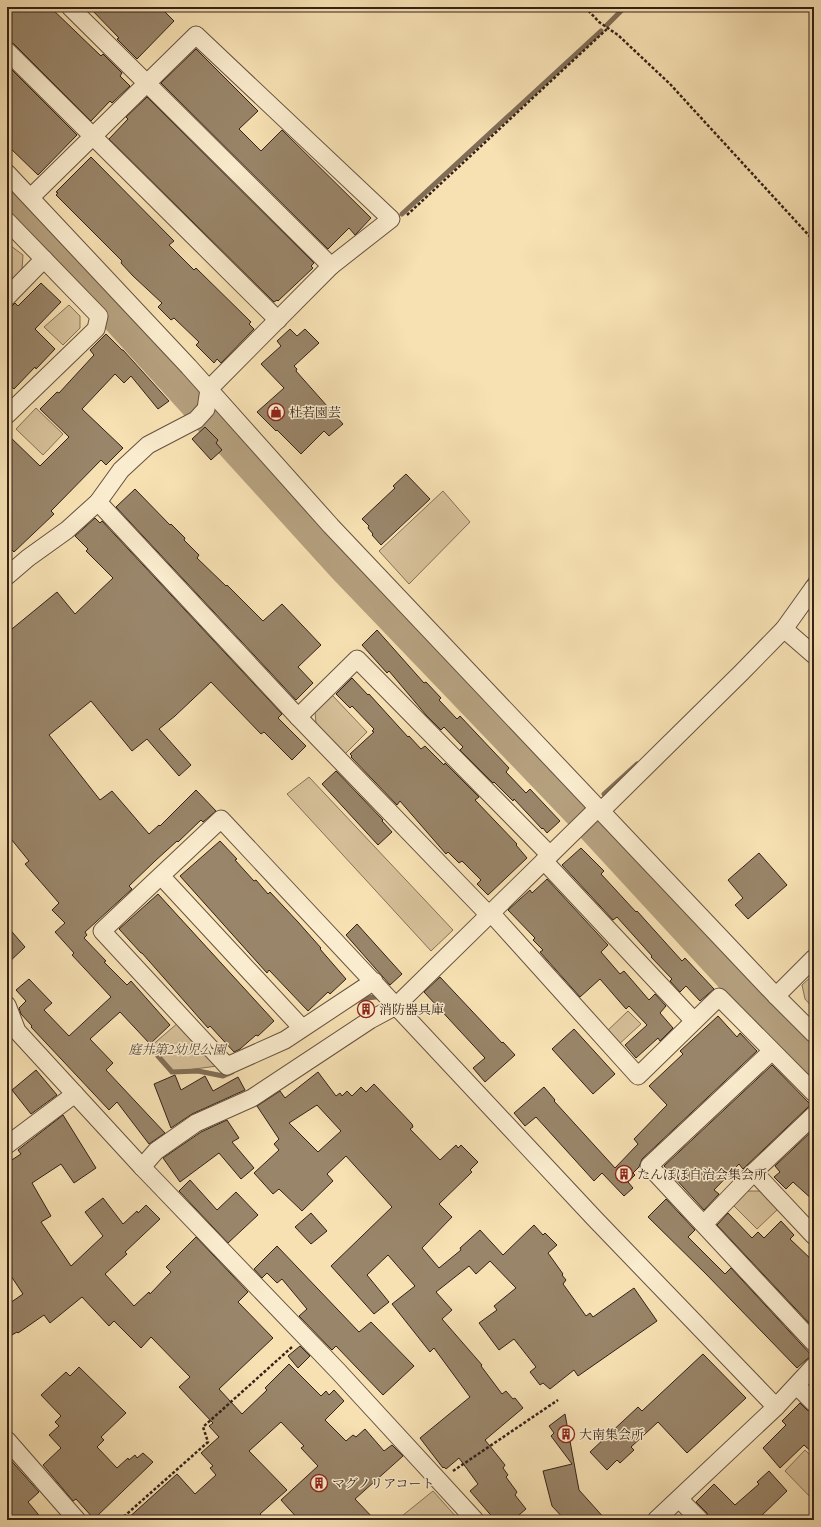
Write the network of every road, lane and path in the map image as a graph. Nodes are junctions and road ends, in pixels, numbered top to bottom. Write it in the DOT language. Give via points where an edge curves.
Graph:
graph roads {
  1 [pos="70,7"];
  2 [pos="585,7"];
  3 [pos="608,28"];
  4 [pos="7,51"];
  5 [pos="147,84"];
  6 [pos="93,136"];
  7 [pos="7,173"];
  8 [pos="31,197"];
  9 [pos="391,219"];
  10 [pos="7,221"];
  11 [pos="814,241"];
  12 [pos="44,260"];
  13 [pos="331,266"];
  14 [pos="7,297"];
  15 [pos="278,320"];
  16 [pos="210,389"];
  17 [pos="7,415"];
  18 [pos="98,502"];
  19 [pos="7,576"];
  20 [pos="814,588"];
  21 [pos="784,629"];
  22 [pos="814,655"];
  23 [pos="298,716"];
  24 [pos="597,811"];
  25 [pos="547,858"];
  26 [pos="161,876"];
  27 [pos="490,914"];
  28 [pos="814,958"];
  29 [pos="374,981"];
  30 [pos="776,996"];
  31 [pos="7,1005"];
  32 [pos="396,1006"];
  33 [pos="694,1021"];
  34 [pos="302,1028"];
  35 [pos="814,1034"];
  36 [pos="772,1051"];
  37 [pos="814,1093"];
  38 [pos="75,1094"];
  39 [pos="814,1115"];
  40 [pos="7,1145"];
  41 [pos="142,1167"];
  42 [pos="754,1172"];
  43 [pos="704,1224"];
  44 [pos="814,1236"];
  45 [pos="305,1336"];
  46 [pos="814,1343"];
  47 [pos="814,1366"];
  48 [pos="797,1386"];
  49 [pos="558,1400"];
  50 [pos="814,1403"];
  51 [pos="776,1407"];
  52 [pos="9,1446"];
  53 [pos="439,1480"];
  54 [pos="679,1499"];
  55 [pos="77,1520"];
  56 [pos="120,1520"];
  57 [pos="475,1520"];
  58 [pos="656,1520"];
  59 [pos="700,1520"];
  1 -- 5 [label="street"];
  2 -- 3 [label="path"];
  3 -- 9 [label="path" via="404,217"];
  3 -- 11 [label="path" via="670,84"];
  4 -- 6 [label="street"];
  5 -- 6 [label="street"];
  5 -- 9 [label="street" via="196,35"];
  5 -- 13 [label="street"];
  6 -- 8 [label="street"];
  6 -- 15 [label="street"];
  7 -- 8 [label="street"];
  8 -- 16 [label="street"];
  9 -- 13 [label="street"];
  10 -- 12 [label="street"];
  12 -- 14 [label="street"];
  12 -- 17 [label="street" via="99,316 96,329"];
  13 -- 15 [label="street"];
  15 -- 16 [label="street"];
  16 -- 18 [label="street" via="201,414 148,445 121,470"];
  16 -- 24 [label="street" via="331,526"];
  18 -- 19 [label="street" via="67,530"];
  18 -- 23 [label="street"];
  20 -- 21 [label="street"];
  21 -- 22 [label="street"];
  21 -- 24 [label="street"];
  23 -- 25 [label="street" via="357,659"];
  23 -- 27 [label="street"];
  24 -- 25 [label="street"];
  24 -- 30 [label="street"];
  25 -- 27 [label="street"];
  25 -- 33 [label="street"];
  26 -- 29 [label="street" via="221,819"];
  26 -- 34 [label="street"];
  26 -- 34 [label="street" via="102,931 107,937 227,1066 285,1040"];
  27 -- 32 [label="street"];
  27 -- 33 [label="street" via="638,1076"];
  28 -- 30 [label="street"];
  29 -- 32 [label="street"];
  29 -- 34 [label="street"];
  30 -- 35 [label="street"];
  31 -- 38 [label="street" via="16,1031"];
  32 -- 41 [label="street" via="370,1020 252,1098 196,1122 156,1151"];
  32 -- 51 [label="street" via="595,1219"];
  33 -- 36 [label="street" via="719,997"];
  36 -- 37 [label="street"];
  36 -- 43 [label="street" via="649,1166"];
  38 -- 40 [label="street"];
  38 -- 41 [label="street"];
  39 -- 42 [label="street"];
  41 -- 45 [label="street"];
  42 -- 43 [label="street"];
  42 -- 44 [label="street"];
  43 -- 46 [label="street"];
  45 -- 53 [label="street"];
  45 -- 56 [label="path" via="202,1427 208,1442"];
  47 -- 48 [label="street"];
  48 -- 50 [label="street"];
  48 -- 51 [label="street"];
  49 -- 53 [label="path"];
  51 -- 54 [label="street"];
  52 -- 55 [label="street"];
  53 -- 57 [label="street"];
  54 -- 58 [label="street"];
  54 -- 59 [label="street"];
}
